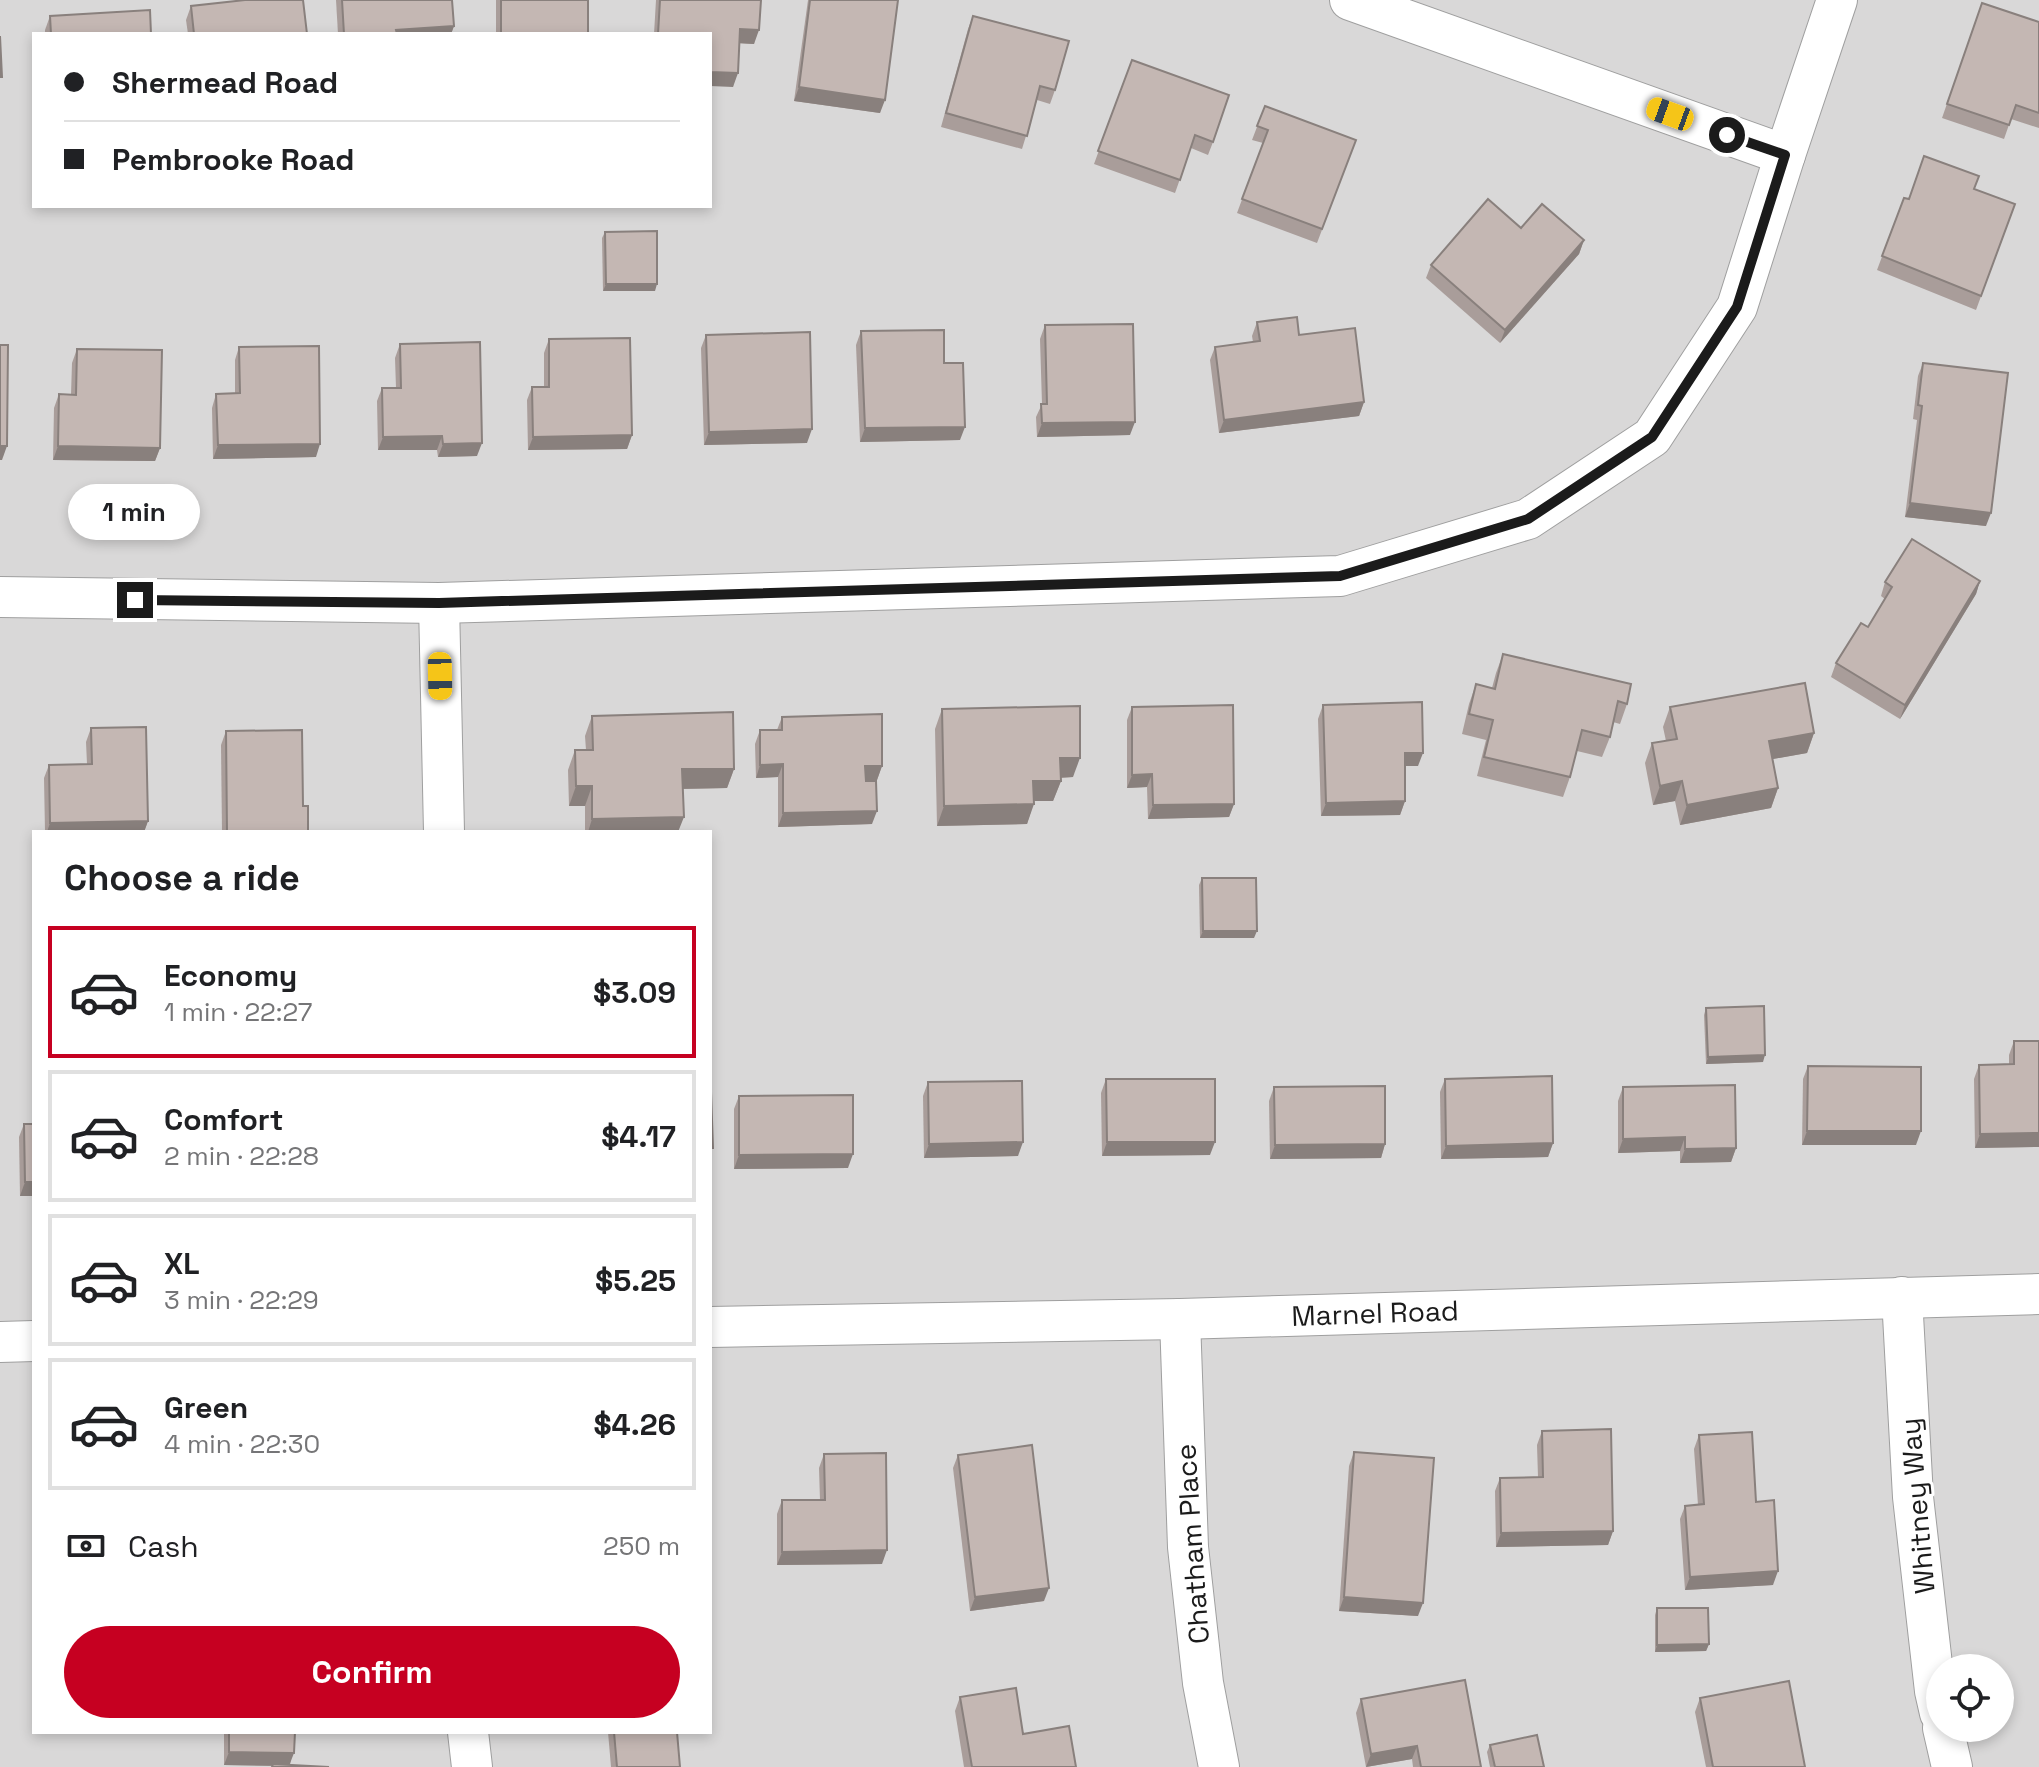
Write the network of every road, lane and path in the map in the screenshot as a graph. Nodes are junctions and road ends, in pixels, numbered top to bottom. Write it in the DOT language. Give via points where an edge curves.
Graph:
graph roads {
  1 [pos="1350,0"];
  2 [pos="1837,0"];
  3 [pos="1785,155"];
  4 [pos="0,597"];
  5 [pos="439,603"];
  6 [pos="444,830"];
  7 [pos="2039,1294"];
  8 [pos="1902,1297"];
  9 [pos="1180,1319"];
  10 [pos="712,1327"];
  11 [pos="32,1341"];
  12 [pos="0,1342"];
  13 [pos="1931,1654"];
  14 [pos="468,1734"];
  15 [pos="1946,1742"];
  16 [pos="472,1767"];
  17 [pos="1219,1767"];
  18 [pos="1952,1767"];
  1 -- 3 [label="street"];
  2 -- 3 [label="street"];
  3 -- 5 [label="street" via="1737,307 1652,437 1528,519 1340,576"];
  4 -- 5 [label="street"];
  5 -- 6 [label="street"];
  7 -- 8 [label="street, Marnel Road"];
  8 -- 9 [label="street, Marnel Road"];
  8 -- 13 [label="street, Whitney Way" via="1913,1497"];
  9 -- 10 [label="street, Marnel Road"];
  9 -- 17 [label="street, Chatham Place" via="1188,1547 1203,1683"];
  11 -- 12 [label="street"];
  14 -- 16 [label="street"];
  15 -- 18 [label="street"];
}
